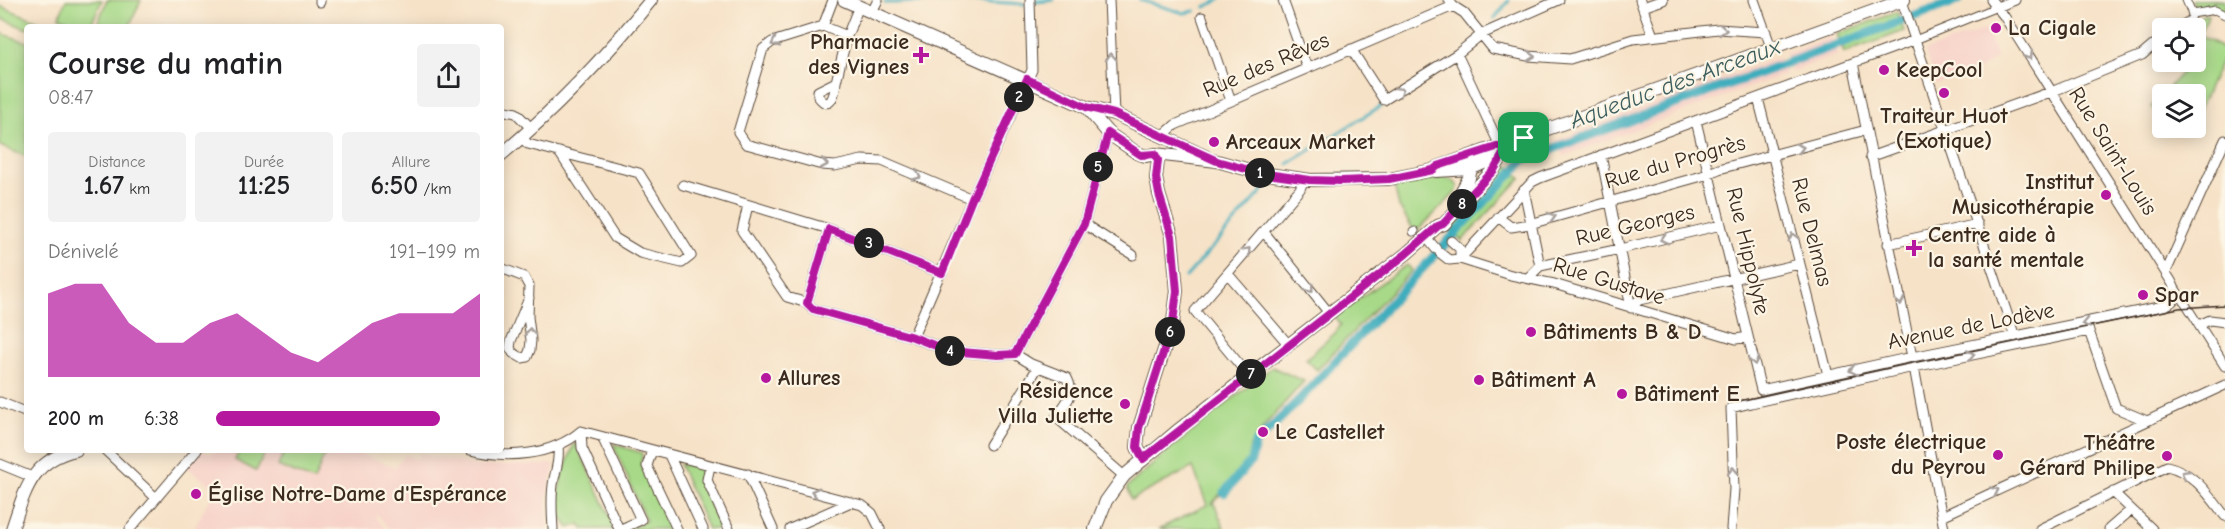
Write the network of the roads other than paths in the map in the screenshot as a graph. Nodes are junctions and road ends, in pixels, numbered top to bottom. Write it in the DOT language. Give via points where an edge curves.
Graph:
graph roads {
  1 [pos="651,0"];
  2 [pos="833,0"];
  3 [pos="844,0"];
  4 [pos="878,0"];
  5 [pos="1030,0"];
  6 [pos="1109,0"];
  7 [pos="1283,0"];
  8 [pos="1559,0"];
  9 [pos="1663,0"];
  10 [pos="1754,0"];
  11 [pos="1903,0"];
  12 [pos="2015,0"];
  13 [pos="2186,0"];
  14 [pos="1451,3"];
  15 [pos="1642,4"];
  16 [pos="1876,4"];
  17 [pos="1994,4"];
  18 [pos="859,6"];
  19 [pos="872,12"];
  20 [pos="2192,14"];
  21 [pos="2225,15"];
  22 [pos="1202,17"];
  23 [pos="2192,18"];
  24 [pos="823,26"];
  25 [pos="1766,32"];
  26 [pos="1482,34"];
  27 [pos="847,36"];
  28 [pos="1653,36"];
  29 [pos="1915,40"];
  30 [pos="1771,47"];
  31 [pos="2152,47"];
  32 [pos="1351,50"];
  33 [pos="1457,54"];
  34 [pos="1853,63"];
  35 [pos="1307,68"];
  36 [pos="1027,79"];
  37 [pos="836,82"];
  38 [pos="2052,91"];
  39 [pos="1758,98"];
  40 [pos="1231,101"];
  41 [pos="1086,107"];
  42 [pos="504,111"];
  43 [pos="1114,114"];
  44 [pos="1696,121"];
  45 [pos="1866,130"];
  46 [pos="1946,130"];
  47 [pos="1151,132"];
  48 [pos="527,133"];
  49 [pos="1108,133"];
  50 [pos="2225,140"];
  51 [pos="1502,150"];
  52 [pos="504,152"];
  53 [pos="559,152"];
  54 [pos="1137,153"];
  55 [pos="1155,154"];
  56 [pos="1475,155"];
  57 [pos="1601,155"];
  58 [pos="1772,155"];
  59 [pos="1870,158"];
  60 [pos="1217,161"];
  61 [pos="1470,169"];
  62 [pos="1433,170"];
  63 [pos="1710,173"];
  64 [pos="1304,179"];
  65 [pos="683,185"];
  66 [pos="1524,190"];
  67 [pos="972,199"];
  68 [pos="1611,201"];
  69 [pos="748,206"];
  70 [pos="1498,218"];
  71 [pos="1084,224"];
  72 [pos="1530,224"];
  73 [pos="1978,224"];
  74 [pos="1721,225"];
  75 [pos="1438,226"];
  76 [pos="829,229"];
  77 [pos="1264,232"];
  78 [pos="1426,237"];
  79 [pos="1888,244"];
  80 [pos="1620,249"];
  81 [pos="1133,255"];
  82 [pos="1460,259"];
  83 [pos="1799,264"];
  84 [pos="1540,266"];
  85 [pos="504,269"];
  86 [pos="2166,272"];
  87 [pos="942,273"];
  88 [pos="1228,274"];
  89 [pos="1528,278"];
  90 [pos="1734,279"];
  91 [pos="2176,289"];
  92 [pos="529,298"];
  93 [pos="807,303"];
  94 [pos="1631,308"];
  95 [pos="1176,311"];
  96 [pos="1195,311"];
  97 [pos="1329,313"];
  98 [pos="2225,322"];
  99 [pos="2199,325"];
  100 [pos="913,337"];
  101 [pos="1748,337"];
  102 [pos="2015,337"];
  103 [pos="1289,345"];
  104 [pos="1015,354"];
  105 [pos="1913,362"];
  106 [pos="2225,366"];
  107 [pos="1038,367"];
  108 [pos="1828,375"];
  109 [pos="1249,376"];
  110 [pos="2225,385"];
  111 [pos="1761,390"];
  112 [pos="0,402"];
  113 [pos="24,412"];
  114 [pos="2147,421"];
  115 [pos="580,432"];
  116 [pos="602,436"];
  117 [pos="990,445"];
  118 [pos="558,446"];
  119 [pos="652,450"];
  120 [pos="54,453"];
  121 [pos="108,453"];
  122 [pos="195,453"];
  123 [pos="494,453"];
  124 [pos="669,455"];
  125 [pos="1143,459"];
  126 [pos="0,465"];
  127 [pos="710,466"];
  128 [pos="748,474"];
  129 [pos="1124,476"];
  130 [pos="32,477"];
  131 [pos="2113,492"];
  132 [pos="156,498"];
  133 [pos="851,502"];
  134 [pos="2131,510"];
  135 [pos="1942,516"];
  136 [pos="2225,516"];
  137 [pos="2046,528"];
  138 [pos="12,529"];
  139 [pos="130,529"];
  140 [pos="552,529"];
  141 [pos="620,529"];
  142 [pos="677,529"];
  143 [pos="703,529"];
  144 [pos="729,529"];
  145 [pos="773,529"];
  146 [pos="790,529"];
  147 [pos="880,529"];
  148 [pos="1095,529"];
  149 [pos="1731,529"];
  150 [pos="1944,529"];
  151 [pos="2109,529"];
  152 [pos="2152,529"];
  1 -- 48 [label="street" via="552,111"];
  2 -- 24 [label="street"];
  3 -- 18 [label="street"];
  4 -- 19 [label="street"];
  5 -- 36 [label="street" via="1033,59"];
  43 -- 6 [label="street, one-way"];
  7 -- 35 [label="street"];
  8 -- 26 [label="street, Rue des Rêves"];
  9 -- 15 [label="street"];
  10 -- 25 [label="street"];
  11 -- 16 [label="street"];
  11 -- 29 [label="street"];
  12 -- 17 [label="street"];
  13 -- 20 [label="street"];
  14 -- 26 [label="street"];
  14 -- 32 [label="street"];
  15 -- 28 [label="street"];
  16 -- 30 [label="street"];
  17 -- 29 [label="street"];
  17 -- 38 [label="street, Rue Saint-Louis, one-way"];
  18 -- 19 [label="street"];
  18 -- 27 [label="street"];
  19 -- 36 [label="street"];
  20 -- 21 [label="street" via="2215,10"];
  20 -- 23 [label="street"];
  22 -- 40 [label="street"];
  24 -- 27 [label="street"];
  24 -- 67 [label="street, one-way" via="772,42 763,49 738,132 746,144 822,165 882,160"];
  28 -- 25 [label="street, one-way" via="1718,29"];
  25 -- 30 [label="street"];
  26 -- 28 [label="street, one-way" via="1492,50 1570,59"];
  26 -- 33 [label="street, Rue des Rêves"];
  27 -- 37 [label="street"];
  29 -- 34 [label="street"];
  29 -- 46 [label="street"];
  30 -- 51 [label="street" via="1524,138"];
  31 -- 38 [label="street" via="2142,55"];
  32 -- 33 [label="street, Rue des Rêves, one-way" via="1384,100"];
  32 -- 35 [label="street, Rue des Rêves"];
  33 -- 51 [label="street"];
  34 -- 39 [label="street"];
  34 -- 45 [label="street"];
  35 -- 40 [label="street, Rue des Rêves"];
  36 -- 41 [label="street"];
  36 -- 67 [label="street"];
  38 -- 46 [label="street"];
  38 -- 86 [label="street, Rue Saint-Louis"];
  39 -- 44 [label="street"];
  39 -- 58 [label="street, Rue Delmas"];
  40 -- 47 [label="street, Rue des Rêves" via="1175,125 1166,133"];
  41 -- 43 [label="street"];
  41 -- 49 [label="street"];
  42 -- 48 [label="street" via="516,113"];
  43 -- 47 [label="street"];
  44 -- 57 [label="street"];
  44 -- 63 [label="street, Rue Hippolyte"];
  58 -- 45 [label="street, Rue du Progrès, one-way"];
  45 -- 59 [label="street"];
  46 -- 59 [label="street"];
  46 -- 73 [label="street"];
  47 -- 54 [label="street" via="1135,137"];
  47 -- 55 [label="street" via="1160,146"];
  47 -- 60 [label="street"];
  48 -- 52 [label="street"];
  48 -- 53 [label="street" via="528,144"];
  49 -- 54 [label="street"];
  49 -- 71 [label="street"];
  50 -- 86 [label="street"];
  51 -- 56 [label="street"];
  51 -- 61 [label="street"];
  51 -- 75 [label="street" via="1494,170"];
  53 -- 53 [label="street" via="639,173 691,256 682,262 640,253 615,238"];
  54 -- 55 [label="street"];
  55 -- 60 [label="street"];
  55 -- 95 [label="street" via="1159,194 1175,257"];
  56 -- 61 [label="street"];
  56 -- 62 [label="street"];
  57 -- 66 [label="street" via="1539,178"];
  57 -- 68 [label="street"];
  58 -- 63 [label="street, Rue du Progrès"];
  83 -- 58 [label="street, Rue Delmas, one-way"];
  59 -- 79 [label="street"];
  60 -- 64 [label="street" via="1260,173"];
  61 -- 62 [label="street"];
  61 -- 75 [label="street" via="1461,196"];
  62 -- 64 [label="street" via="1389,179"];
  63 -- 68 [label="street, Rue du Progrès"];
  63 -- 74 [label="street, Rue Hippolyte"];
  64 -- 77 [label="street"];
  65 -- 69 [label="street"];
  66 -- 70 [label="street"];
  66 -- 72 [label="street"];
  67 -- 87 [label="street"];
  72 -- 68 [label="street, Rue du Progrès, one-way"];
  68 -- 80 [label="street"];
  69 -- 76 [label="street"];
  69 -- 93 [label="street" via="742,231 787,297"];
  70 -- 72 [label="street, Rue du Progrès" via="1511,227"];
  70 -- 82 [label="street"];
  71 -- 81 [label="street"];
  71 -- 104 [label="street"];
  72 -- 84 [label="street"];
  73 -- 79 [label="street"];
  73 -- 102 [label="street"];
  74 -- 80 [label="street, Rue Georges, one-way"];
  74 -- 90 [label="street, Rue Hippolyte"];
  75 -- 78 [label="street"];
  75 -- 82 [label="street" via="1460,249"];
  76 -- 87 [label="street"];
  76 -- 93 [label="street"];
  88 -- 77 [label="street, one-way"];
  77 -- 97 [label="street, one-way"];
  78 -- 82 [label="street, Rue Gustave" via="1449,260"];
  78 -- 97 [label="street"];
  79 -- 105 [label="street, one-way"];
  80 -- 84 [label="street, Rue Georges"];
  80 -- 94 [label="street"];
  82 -- 89 [label="street, Rue Gustave"];
  83 -- 90 [label="street"];
  83 -- 108 [label="street, Rue Delmas"];
  84 -- 89 [label="street"];
  85 -- 92 [label="street" via="526,278"];
  86 -- 91 [label="street, Rue Saint-Louis"];
  87 -- 100 [label="street"];
  88 -- 96 [label="street"];
  88 -- 103 [label="street"];
  89 -- 94 [label="street, Rue Gustave"];
  90 -- 94 [label="street" via="1639,300"];
  90 -- 101 [label="street, Rue Hippolyte"];
  91 -- 99 [label="street, Rue Saint-Louis"];
  91 -- 102 [label="street, Avenue de Lodève, one-way" via="2175,299 2164,306"];
  92 -- 92 [label="street, one-way" via="510,344 513,353 522,358 530,350"];
  93 -- 100 [label="street" via="813,309"];
  94 -- 101 [label="street, Rue Gustave" via="1736,339"];
  95 -- 96 [label="street"];
  95 -- 125 [label="street" via="1139,428 1137,447"];
  96 -- 109 [label="street"];
  97 -- 103 [label="street"];
  98 -- 99 [label="street" via="2211,320"];
  99 -- 106 [label="street"];
  100 -- 104 [label="street" via="949,351"];
  101 -- 111 [label="street, Rue Hippolyte, one-way"];
  102 -- 105 [label="street, Avenue de Lodève"];
  103 -- 109 [label="street"];
  104 -- 107 [label="street"];
  105 -- 108 [label="street, Avenue de Lodève, one-way"];
  105 -- 114 [label="street, one-way" via="2089,331 2116,408"];
  105 -- 135 [label="street"];
  149 -- 105 [label="street, one-way" via="1731,408"];
  107 -- 117 [label="street"];
  107 -- 129 [label="street" via="1067,378 1072,387 1072,394 1056,417"];
  108 -- 111 [label="street, Avenue de Lodève"];
  109 -- 125 [label="street"];
  110 -- 114 [label="street"];
  112 -- 113 [label="street"];
  135 -- 114 [label="street, one-way"];
  115 -- 116 [label="street"];
  115 -- 118 [label="street"];
  115 -- 141 [label="street" via="582,448"];
  116 -- 119 [label="street"];
  116 -- 141 [label="street" via="640,520"];
  118 -- 123 [label="street" via="510,455"];
  118 -- 140 [label="street" via="560,461 553,481"];
  119 -- 124 [label="street"];
  119 -- 142 [label="street" via="647,466"];
  120 -- 130 [label="street"];
  121 -- 132 [label="street"];
  122 -- 132 [label="street"];
  124 -- 127 [label="street"];
  124 -- 143 [label="street"];
  125 -- 129 [label="street"];
  126 -- 130 [label="street"];
  127 -- 128 [label="street"];
  127 -- 144 [label="street" via="707,480"];
  133 -- 128 [label="street, one-way"];
  128 -- 145 [label="street"];
  129 -- 148 [label="street" via="1106,501"];
  130 -- 138 [label="street"];
  131 -- 134 [label="street"];
  136 -- 131 [label="street, one-way" via="2196,480 2167,466"];
  131 -- 137 [label="street"];
  132 -- 139 [label="street"];
  133 -- 146 [label="street"];
  133 -- 147 [label="street" via="868,509"];
  134 -- 151 [label="street"];
  134 -- 152 [label="street"];
  135 -- 150 [label="street"];
}
